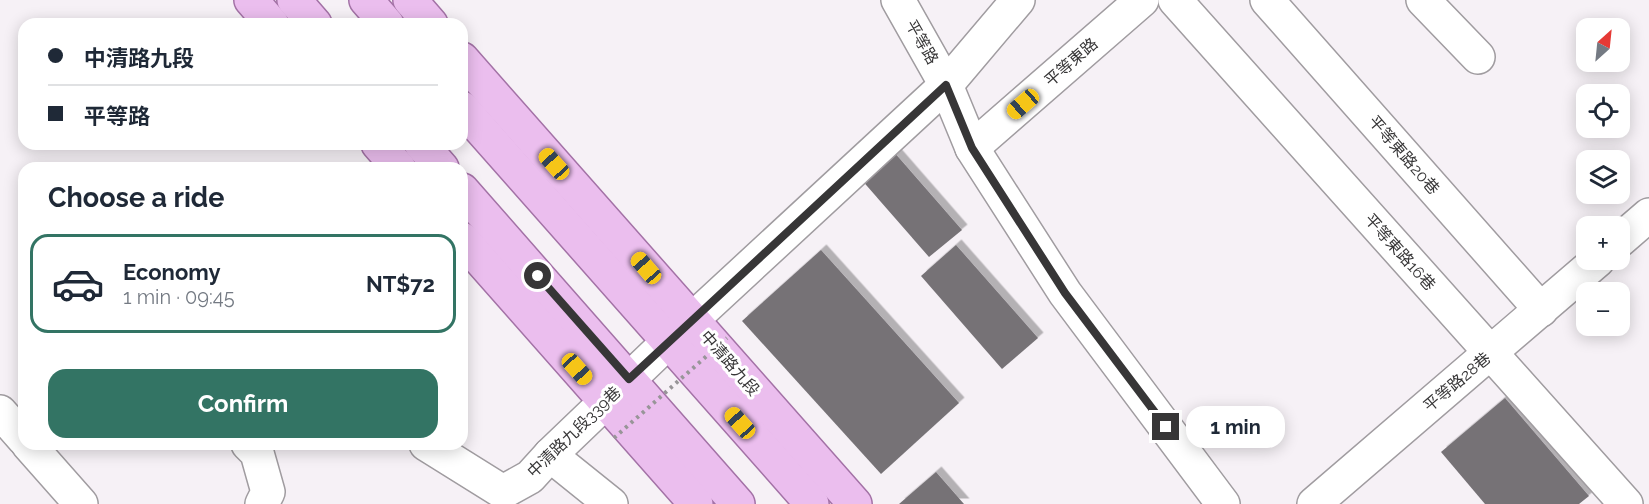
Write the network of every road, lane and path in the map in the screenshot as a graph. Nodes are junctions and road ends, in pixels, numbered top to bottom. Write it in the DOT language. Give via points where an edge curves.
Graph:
graph roads {
  1 [pos="251,0"];
  2 [pos="294,0"];
  3 [pos="366,0"];
  4 [pos="410,0"];
  5 [pos="898,0"];
  6 [pos="1018,0"];
  7 [pos="1142,0"];
  8 [pos="1174,0"];
  9 [pos="1267,0"];
  10 [pos="1423,0"];
  11 [pos="267,18"];
  12 [pos="310,18"];
  13 [pos="382,18"];
  14 [pos="426,18"];
  15 [pos="1478,57"];
  16 [pos="468,66"];
  17 [pos="946,85"];
  18 [pos="468,115"];
  19 [pos="972,148"];
  20 [pos="383,150"];
  21 [pos="426,150"];
  22 [pos="394,162"];
  23 [pos="437,162"];
  24 [pos="468,198"];
  25 [pos="1649,215"];
  26 [pos="1630,231"];
  27 [pos="468,245"];
  28 [pos="1587,270"];
  29 [pos="1541,310"];
  30 [pos="692,320"];
  31 [pos="728,338"];
  32 [pos="668,342"];
  33 [pos="1490,354"];
  34 [pos="617,390"];
  35 [pos="0,412"];
  36 [pos="18,433"];
  37 [pos="614,438"];
  38 [pos="33,450"];
  39 [pos="262,450"];
  40 [pos="434,450"];
  41 [pos="549,455"];
  42 [pos="502,498"];
  43 [pos="81,504"];
  44 [pos="262,504"];
  45 [pos="611,504"];
  46 [pos="696,504"];
  47 [pos="738,504"];
  48 [pos="812,504"];
  49 [pos="855,504"];
  50 [pos="1223,504"];
  51 [pos="1314,504"];
  52 [pos="1626,504"];
  1 -- 11 [label="main road"];
  2 -- 12 [label="main road"];
  3 -- 13 [label="main road"];
  4 -- 14 [label="main road"];
  5 -- 17 [label="street, 平等路"];
  6 -- 17 [label="street, 中清路九段339巷"];
  7 -- 19 [label="street, 平等東路"];
  8 -- 33 [label="street, 平等東路16巷"];
  9 -- 29 [label="street, 平等東路20巷"];
  10 -- 15 [label="street"];
  16 -- 30 [label="main road, 中清路九段"];
  17 -- 19 [label="street, 平等路"];
  17 -- 30 [label="street, 中清路九段339巷"];
  18 -- 32 [label="main road, 中清路九段"];
  19 -- 50 [label="street, 平等路" via="1065,293"];
  20 -- 22 [label="main road"];
  21 -- 23 [label="main road"];
  24 -- 34 [label="main road"];
  25 -- 26 [label="street"];
  27 -- 34 [label="main road"];
  28 -- 29 [label="street, 平等路28巷"];
  29 -- 33 [label="street, 平等路28巷"];
  30 -- 32 [label="street, 中清路九段339巷"];
  30 -- 49 [label="main road, 中清路九段"];
  31 -- 37 [label="path, bridge"];
  32 -- 34 [label="street, 中清路九段339巷"];
  32 -- 48 [label="main road, 中清路九段"];
  33 -- 51 [label="street, 平等路28巷"];
  33 -- 52 [label="street, 平等東路16巷"];
  34 -- 41 [label="street, 中清路九段339巷"];
  34 -- 46 [label="main road"];
  34 -- 47 [label="main road"];
  35 -- 36 [label="street"];
  38 -- 43 [label="street"];
  39 -- 44 [label="street" via="268,492"];
  40 -- 42 [label="street, 中清路九段339巷"];
  41 -- 42 [label="street, 中清路九段339巷" via="530,477"];
  41 -- 45 [label="street"];
}
